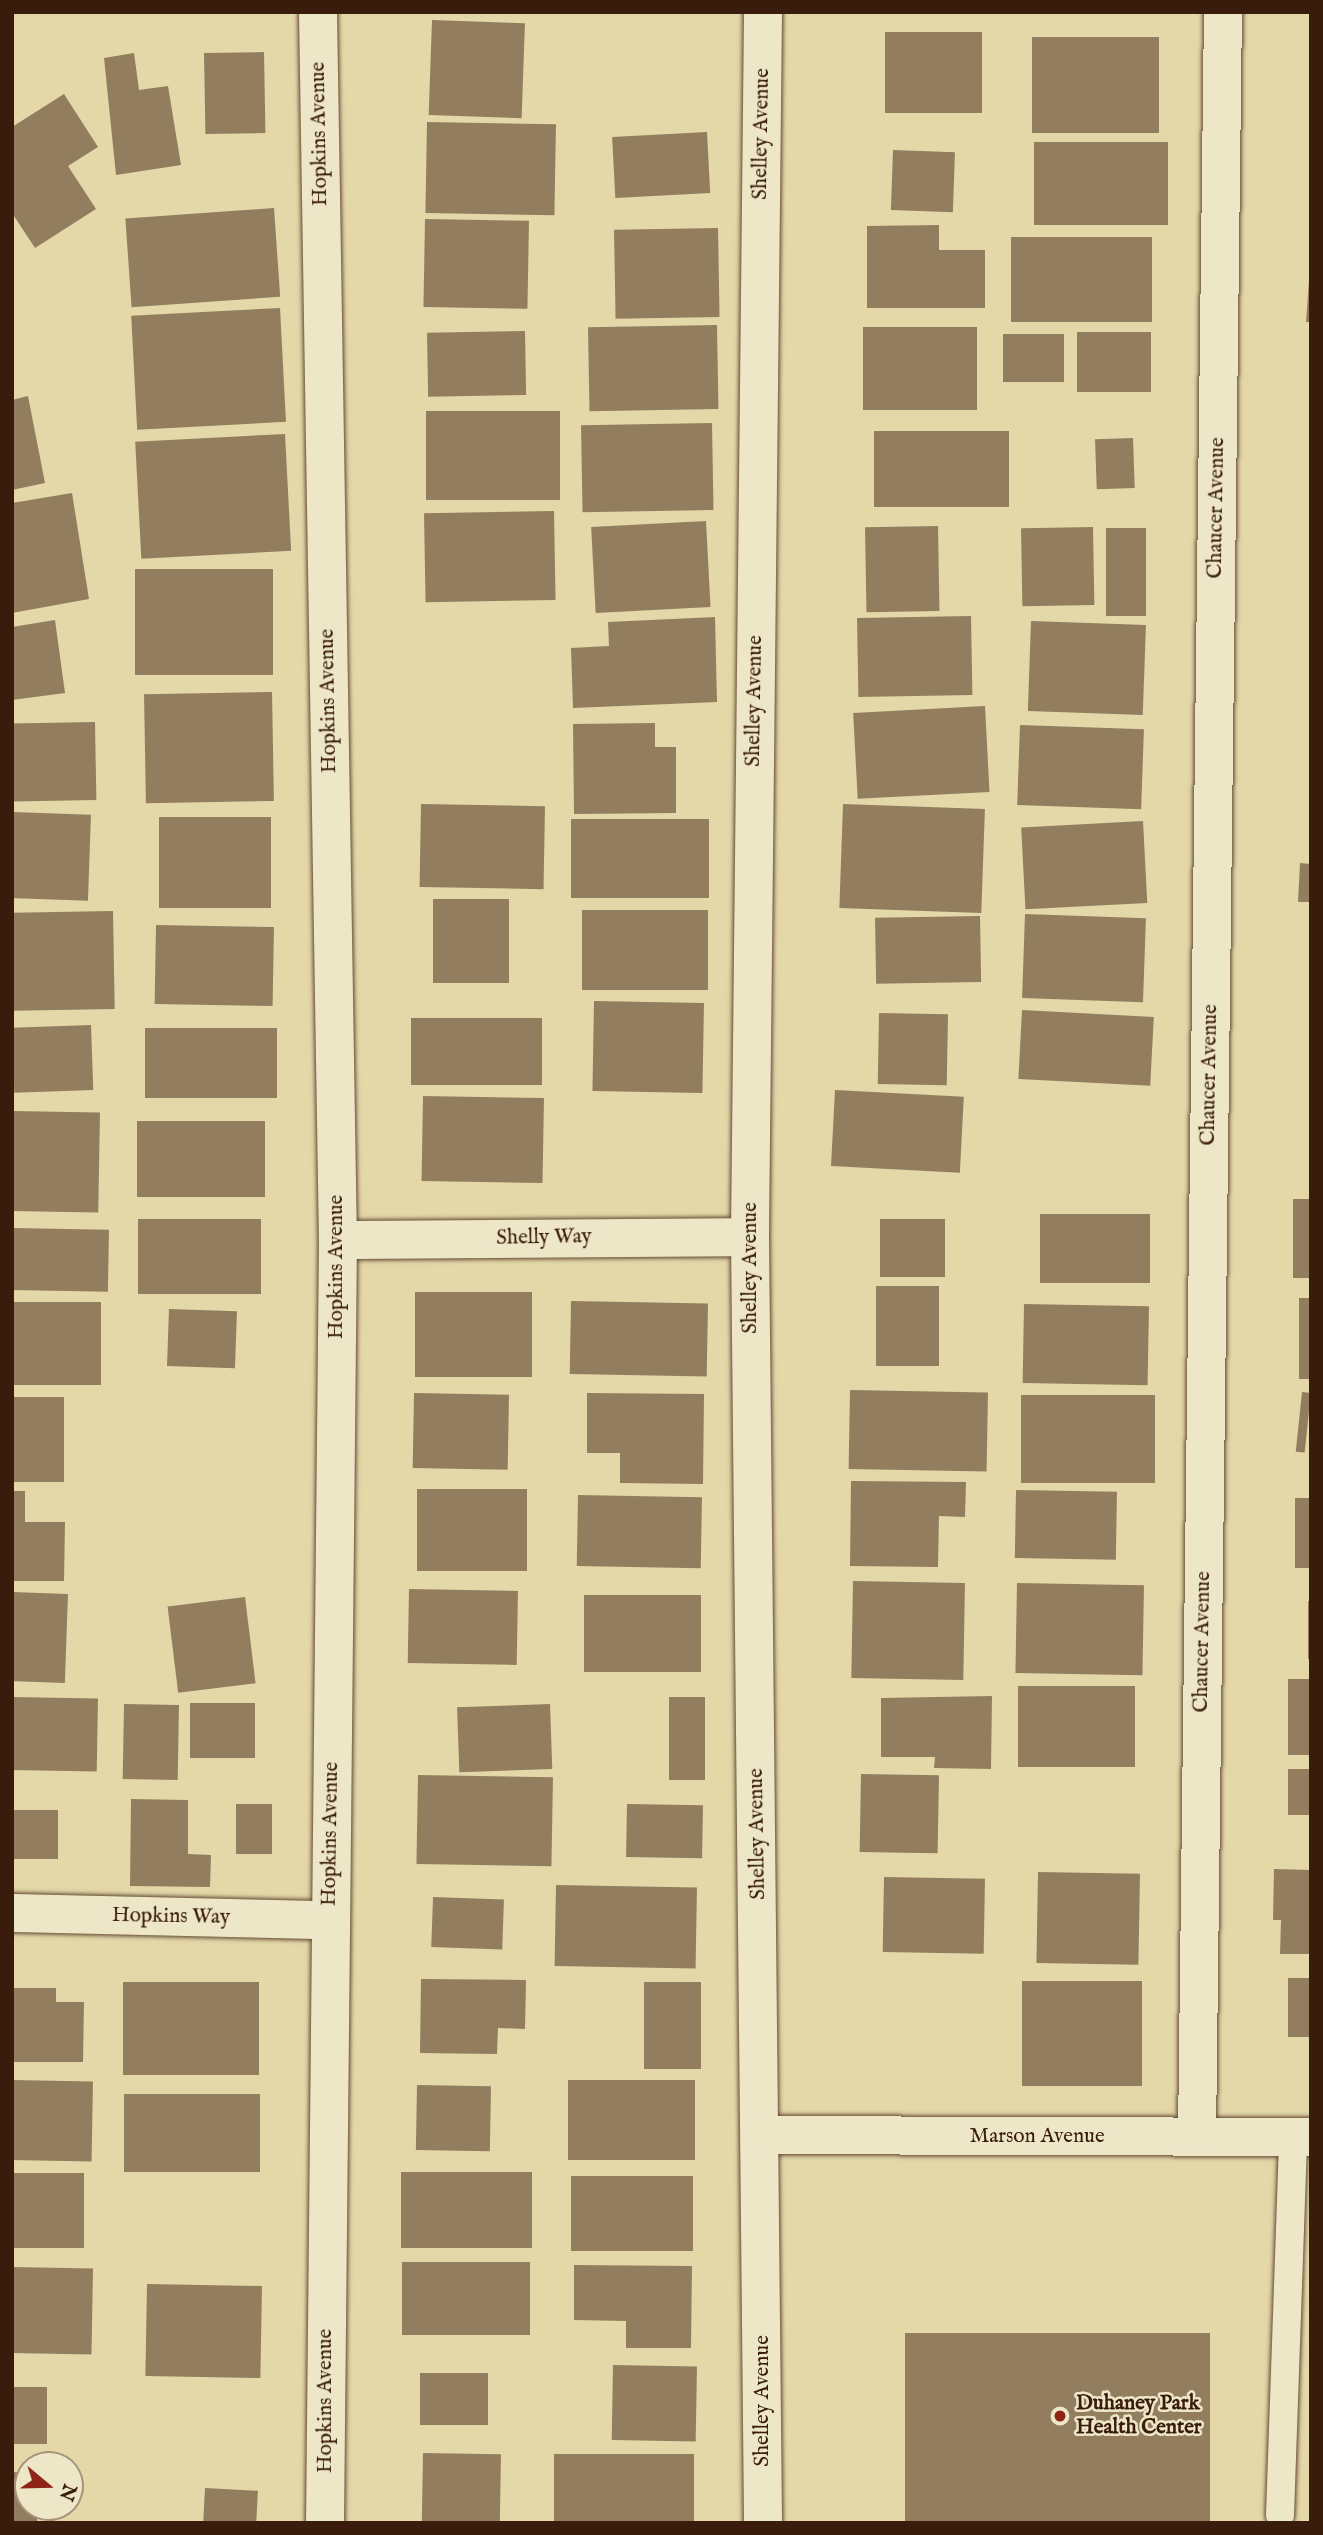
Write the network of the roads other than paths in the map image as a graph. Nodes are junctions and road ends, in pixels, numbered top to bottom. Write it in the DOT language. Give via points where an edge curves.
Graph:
graph roads {
  1 [pos="318,12"];
  2 [pos="763,12"];
  3 [pos="1223,12"];
  4 [pos="750,1237"];
  5 [pos="338,1240"];
  6 [pos="12,1913"];
  7 [pos="330,1920"];
  8 [pos="762,2135"];
  9 [pos="1197,2137"];
  10 [pos="1302,2138"];
  11 [pos="1280,2515"];
  12 [pos="325,2523"];
  13 [pos="763,2523"];
  1 -- 5 [label="street, Hopkins Avenue"];
  2 -- 4 [label="street, Shelley Avenue"];
  3 -- 9 [label="street, Chaucer Avenue"];
  4 -- 5 [label="street, Shelly Way"];
  4 -- 8 [label="street, Shelley Avenue"];
  5 -- 7 [label="street, Hopkins Avenue"];
  6 -- 7 [label="street, Hopkins Way"];
  7 -- 12 [label="street, Hopkins Avenue"];
  8 -- 9 [label="street, Marson Avenue"];
  8 -- 13 [label="street, Shelley Avenue"];
  9 -- 10 [label="street, Marson Avenue"];
  10 -- 11 [label="lane"];
}
